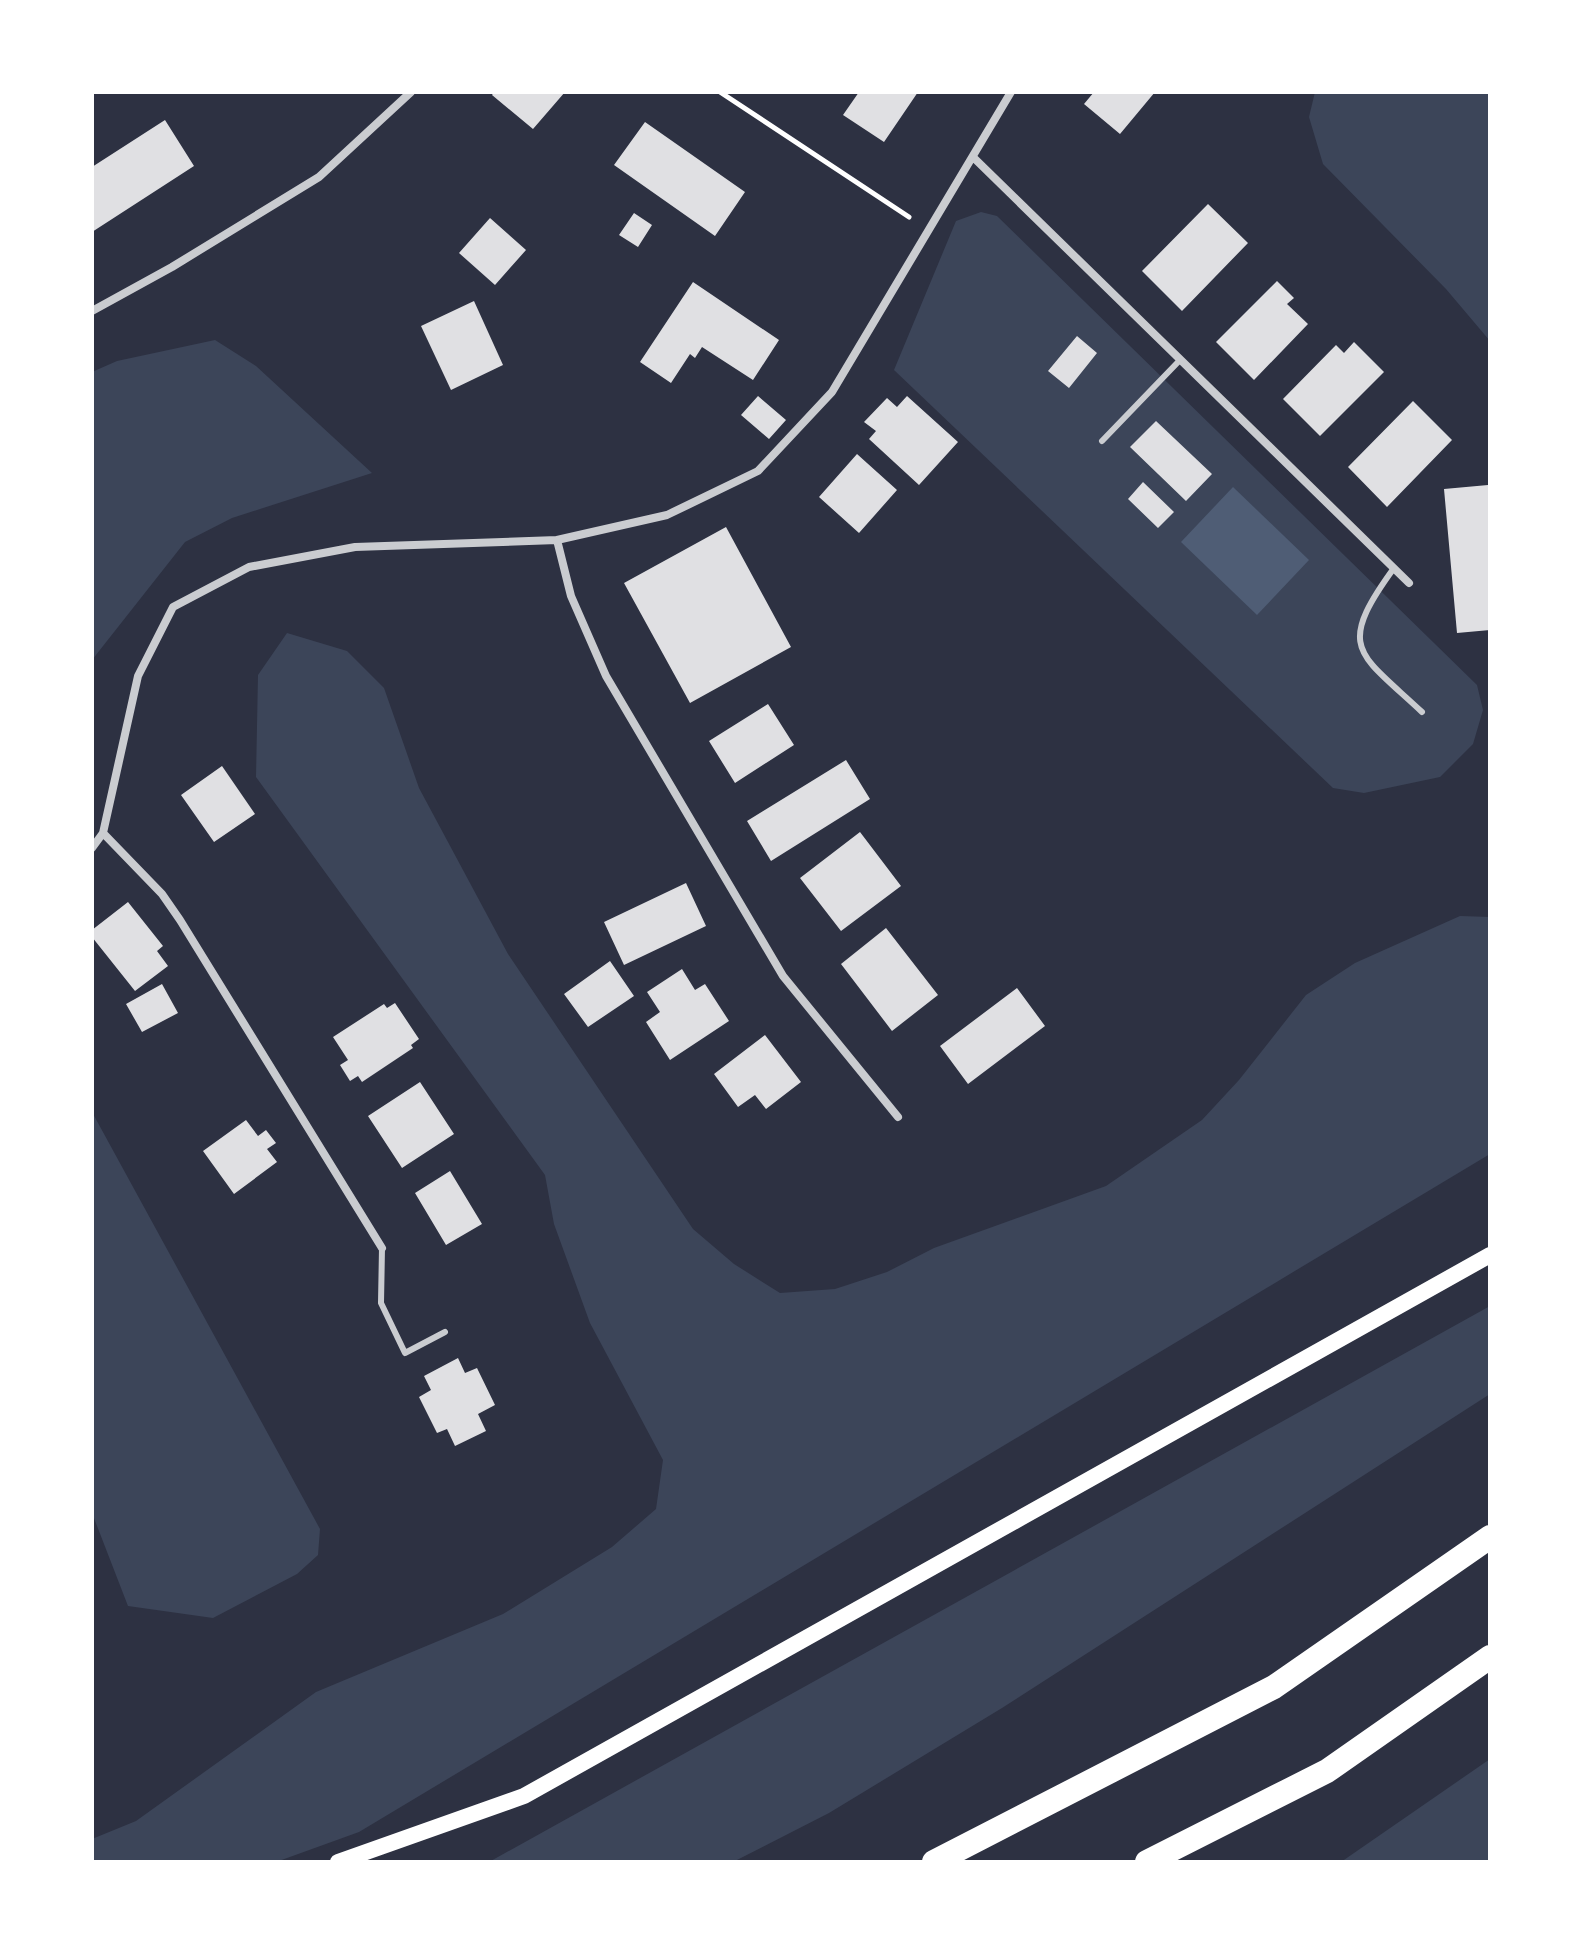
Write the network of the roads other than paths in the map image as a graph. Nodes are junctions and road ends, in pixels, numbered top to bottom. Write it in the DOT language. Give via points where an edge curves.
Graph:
graph roads {
  1 [pos="411,92"];
  2 [pos="1011,92"];
  3 [pos="974,158"];
  4 [pos="92,311"];
  5 [pos="1180,360"];
  6 [pos="1102,441"];
  7 [pos="557,540"];
  8 [pos="1394,568"];
  9 [pos="1409,583"];
  10 [pos="1422,712"];
  11 [pos="103,833"];
  12 [pos="92,848"];
  13 [pos="898,1117"];
  14 [pos="382,1248"];
  15 [pos="1490,1255"];
  16 [pos="445,1332"];
  17 [pos="1490,1537"];
  18 [pos="1490,1657"];
  19 [pos="338,1862"];
  20 [pos="934,1862"];
  21 [pos="1147,1862"];
  1 -- 4 [label="street" via="319,177"];
  2 -- 3 [label="street"];
  3 -- 5 [label="street"];
  3 -- 7 [label="street" via="832,392 758,471 667,515"];
  5 -- 6 [label="lane"];
  5 -- 8 [label="street"];
  7 -- 11 [label="street" via="355,547 249,567 173,607 138,676"];
  7 -- 13 [label="street" via="571,596 622,703 783,976"];
  8 -- 9 [label="street"];
  8 -- 10 [label="lane" via="1375,595 1358,643 1366,659"];
  11 -- 12 [label="street"];
  11 -- 14 [label="street" via="180,920"];
  14 -- 16 [label="lane" via="381,1303 405,1353"];
  15 -- 19 [label="main road" via="524,1796"];
  17 -- 20 [label="highway" via="1274,1687"];
  18 -- 21 [label="highway" via="1327,1771"];
}
